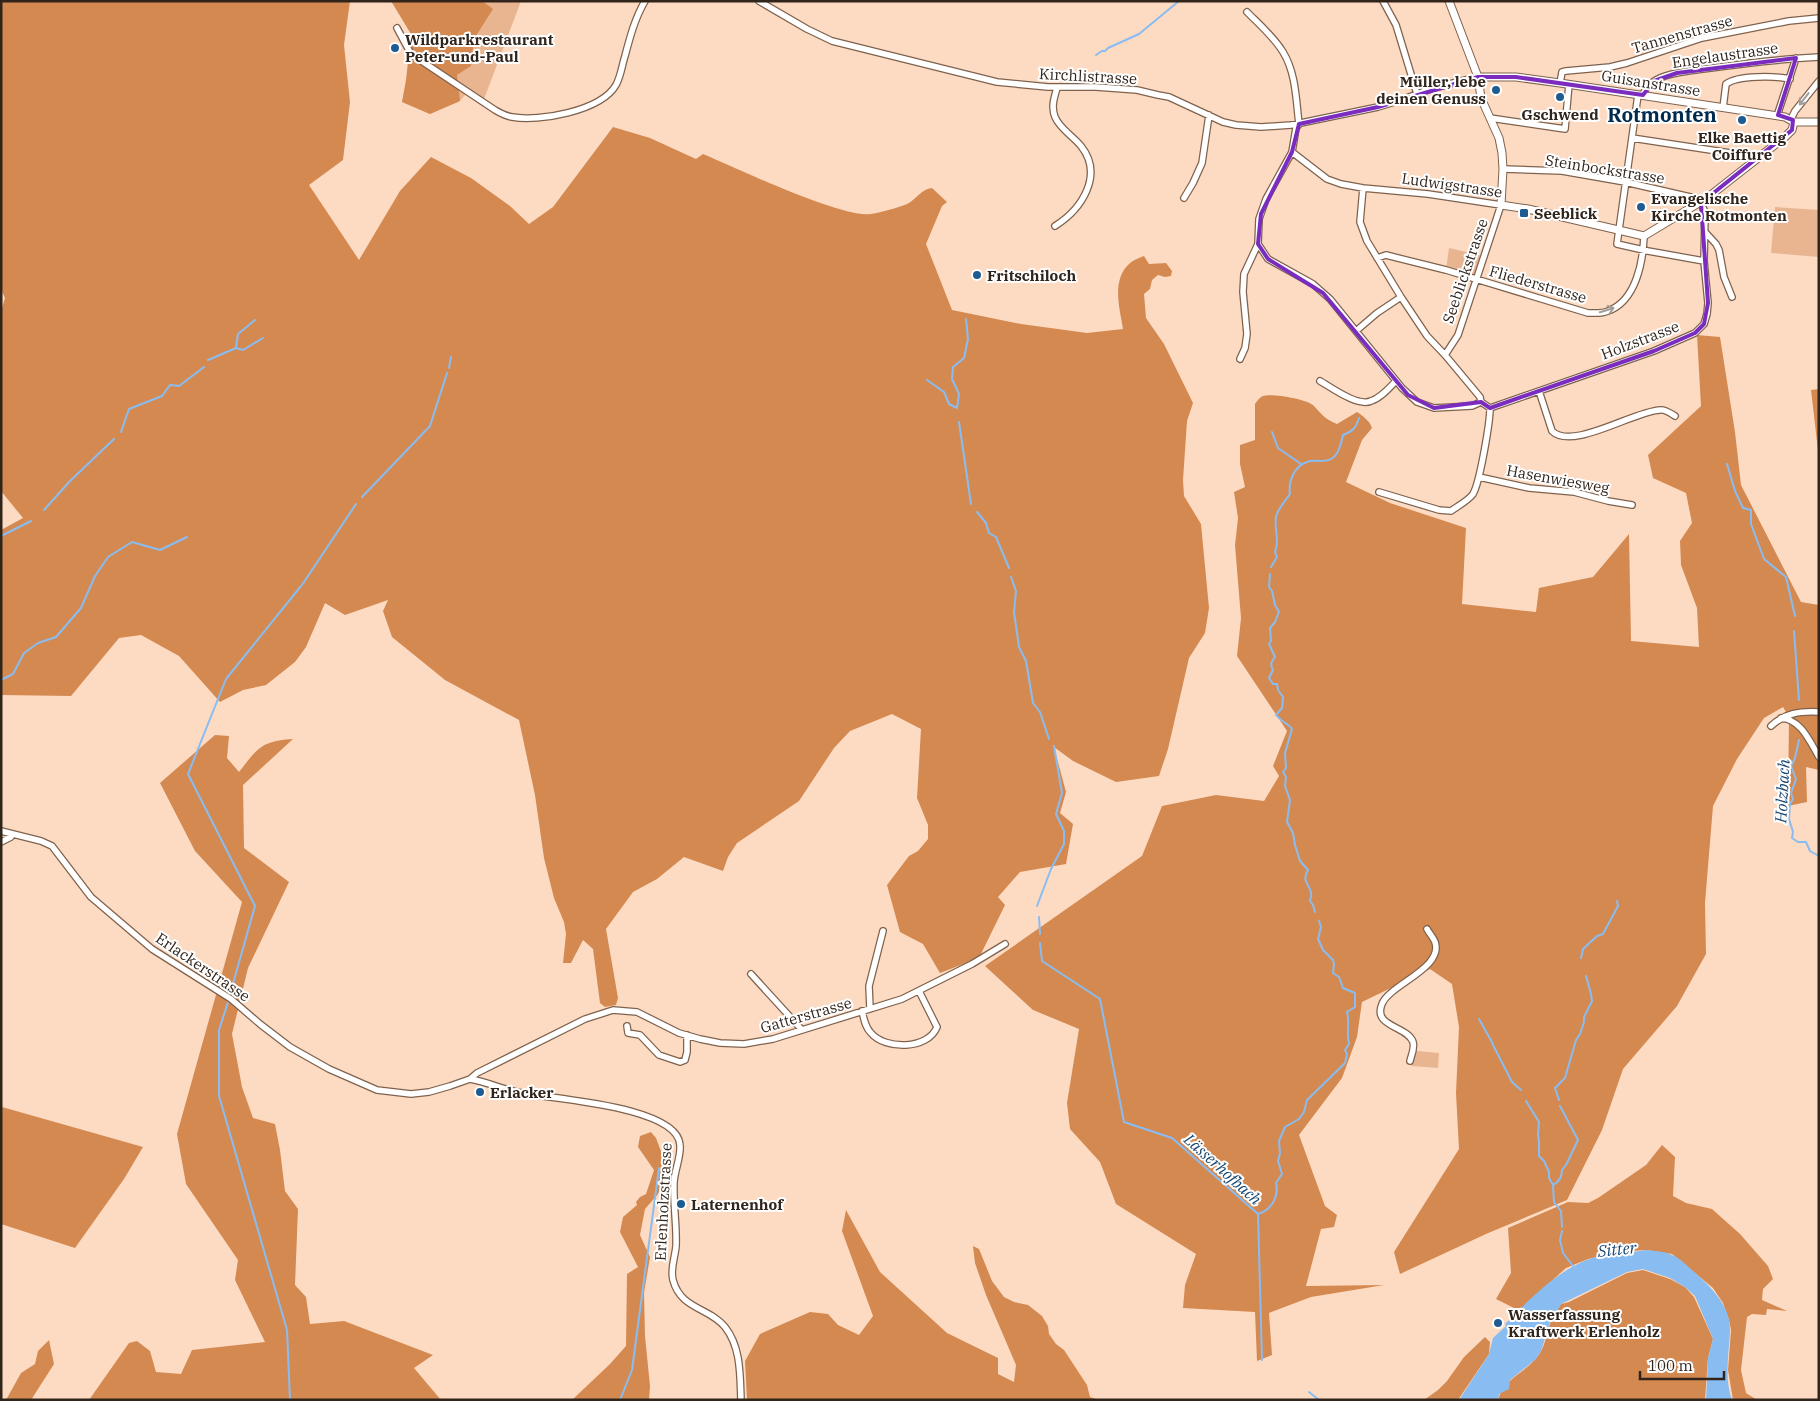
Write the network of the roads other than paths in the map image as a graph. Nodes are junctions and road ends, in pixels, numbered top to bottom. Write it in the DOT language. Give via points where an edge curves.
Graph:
graph roads {
  1 [pos="645,1"];
  2 [pos="759,1"];
  3 [pos="1383,1"];
  4 [pos="1449,1"];
  5 [pos="1247,12"];
  6 [pos="1819,18"];
  7 [pos="397,28"];
  8 [pos="1819,57"];
  9 [pos="1796,58"];
  10 [pos="1478,78"];
  11 [pos="1790,79"];
  12 [pos="1819,81"];
  13 [pos="1560,83"];
  14 [pos="1569,84"];
  15 [pos="1057,88"];
  16 [pos="1417,94"];
  17 [pos="1641,95"];
  18 [pos="1723,108"];
  19 [pos="1208,115"];
  20 [pos="1777,116"];
  21 [pos="1490,118"];
  22 [pos="1793,121"];
  23 [pos="1819,122"];
  24 [pos="1300,124"];
  25 [pos="1632,138"];
  26 [pos="1292,152"];
  27 [pos="1755,159"];
  28 [pos="1503,169"];
  29 [pos="1625,182"];
  30 [pos="1363,188"];
  31 [pos="1184,198"];
  32 [pos="1701,202"];
  33 [pos="1501,205"];
  34 [pos="1055,226"];
  35 [pos="1618,230"];
  36 [pos="1705,232"];
  37 [pos="1644,236"];
  38 [pos="1258,244"];
  39 [pos="1642,250"];
  40 [pos="1378,258"];
  41 [pos="1704,261"];
  42 [pos="1476,279"];
  43 [pos="1401,297"];
  44 [pos="1732,297"];
  45 [pos="1356,331"];
  46 [pos="1445,354"];
  47 [pos="1240,359"];
  48 [pos="1320,381"];
  49 [pos="1396,381"];
  50 [pos="1539,391"];
  51 [pos="1481,402"];
  52 [pos="1490,408"];
  53 [pos="1675,416"];
  54 [pos="1478,477"];
  55 [pos="1379,492"];
  56 [pos="1632,505"];
  57 [pos="1819,712"];
  58 [pos="1781,718"];
  59 [pos="1771,726"];
  60 [pos="1819,757"];
  61 [pos="1,830"];
  62 [pos="12,834"];
  63 [pos="1,842"];
  64 [pos="1426,929"];
  65 [pos="883,931"];
  66 [pos="1005,944"];
  67 [pos="751,974"];
  68 [pos="920,991"];
  69 [pos="870,1009"];
  70 [pos="862,1011"];
  71 [pos="627,1026"];
  72 [pos="802,1030"];
  73 [pos="687,1036"];
  74 [pos="1410,1061"];
  75 [pos="470,1079"];
  76 [pos="741,1400"];
  1 -- 7 [label="street" via="637,15 620,75 611,93 584,107 547,117 518,118 495,110 411,54"];
  2 -- 15 [label="street, Kirchlistrasse" via="832,41 998,82"];
  3 -- 16 [label="street" via="1396,25"];
  4 -- 10 [label="street, Seeblickstrasse"];
  5 -- 24 [label="street" via="1284,53 1295,86"];
  6 -- 13 [label="street, Tannenstrasse" via="1702,38 1610,67 1562,72"];
  8 -- 9 [label="street, Engelaustrasse"];
  9 -- 11 [label="street"];
  9 -- 17 [label="street, Engelaustrasse" via="1671,74 1654,81"];
  10 -- 13 [label="street, Guisanstrasse" via="1516,77"];
  10 -- 16 [label="street, Kirchlistrasse"];
  10 -- 21 [label="street, Seeblickstrasse" via="1480,98"];
  11 -- 18 [label="street" via="1776,76 1728,82"];
  11 -- 20 [label="street"];
  12 -- 22 [label="street, one-way" via="1794,111"];
  13 -- 14 [label="street, Guisanstrasse"];
  14 -- 17 [label="street, Guisanstrasse"];
  14 -- 21 [label="street" via="1565,129"];
  15 -- 19 [label="street, Kirchlistrasse" via="1096,86 1137,90 1169,97"];
  15 -- 34 [label="street" via="1052,106 1055,116 1086,154 1090,164 1090,183 1085,197"];
  16 -- 24 [label="street, Kirchlistrasse" via="1378,107"];
  17 -- 18 [label="street, Guisanstrasse"];
  17 -- 25 [label="street"];
  18 -- 20 [label="street, Guisanstrasse"];
  19 -- 24 [label="street, Kirchlistrasse" via="1242,126"];
  19 -- 31 [label="street" via="1202,164"];
  20 -- 22 [label="street, Guisanstrasse"];
  21 -- 28 [label="street, Seeblickstrasse" via="1499,138"];
  22 -- 23 [label="street, Guisanstrasse"];
  22 -- 27 [label="street" via="1791,132"];
  24 -- 26 [label="street" via="1296,128"];
  25 -- 27 [label="street"];
  25 -- 29 [label="street"];
  26 -- 30 [label="street, Ludwigstrasse" via="1327,179"];
  26 -- 38 [label="street" via="1266,199 1259,219"];
  27 -- 32 [label="street"];
  28 -- 29 [label="street, Steinbockstrasse" via="1562,172"];
  28 -- 33 [label="street, Seeblickstrasse"];
  29 -- 32 [label="street, Steinbockstrasse" via="1696,198"];
  29 -- 35 [label="street"];
  30 -- 33 [label="street, Ludwigstrasse"];
  30 -- 40 [label="street" via="1360,222"];
  32 -- 36 [label="street, Holzstrasse"];
  32 -- 37 [label="street"];
  33 -- 35 [label="street, Ludwigstrasse"];
  33 -- 42 [label="street, Seeblickstrasse"];
  35 -- 37 [label="street, Ludwigstrasse"];
  35 -- 39 [label="street" via="1617,244"];
  36 -- 41 [label="street, Holzstrasse"];
  36 -- 44 [label="street" via="1719,250"];
  37 -- 39 [label="street, Fliederstrasse"];
  38 -- 45 [label="street" via="1268,259 1313,284"];
  38 -- 47 [label="street" via="1242,283 1247,334"];
  39 -- 41 [label="street"];
  42 -- 39 [label="street, Fliederstrasse, one-way" via="1588,313 1603,313 1628,296"];
  40 -- 42 [label="street, Fliederstrasse" via="1386,255"];
  40 -- 43 [label="street"];
  41 -- 50 [label="street, Holzstrasse" via="1707,314 1704,324 1695,333 1654,351"];
  42 -- 46 [label="street, Seeblickstrasse" via="1458,335"];
  43 -- 45 [label="street"];
  43 -- 46 [label="street" via="1427,336"];
  45 -- 49 [label="street"];
  46 -- 51 [label="street"];
  48 -- 49 [label="street" via="1364,403 1378,398"];
  49 -- 51 [label="street" via="1417,402 1434,408 1472,406"];
  50 -- 52 [label="street, Holzstrasse"];
  50 -- 53 [label="street" via="1556,436 1569,437 1596,431 1663,409"];
  51 -- 52 [label="street"];
  52 -- 54 [label="street"];
  54 -- 55 [label="street" via="1473,494 1451,511"];
  54 -- 56 [label="street, Hasenwiesweg"];
  57 -- 58 [label="street" via="1794,712"];
  58 -- 59 [label="street"];
  58 -- 60 [label="street" via="1792,720 1799,726"];
  61 -- 62 [label="street, Erlackerstrasse"];
  62 -- 63 [label="street"];
  62 -- 75 [label="street, Erlackerstrasse" via="42,840 52,846 91,897 145,943 231,999 276,1038 304,1056 362,1084 398,1094 429,1092"];
  64 -- 74 [label="street" via="1435,942 1432,959 1387,995 1380,1010 1388,1024 1412,1040"];
  65 -- 69 [label="street" via="869,986"];
  66 -- 68 [label="street, Gatterstrasse"];
  67 -- 72 [label="street"];
  68 -- 69 [label="street, Gatterstrasse"];
  68 -- 70 [label="street" via="937,1027 921,1041 894,1044 879,1040 867,1028"];
  69 -- 70 [label="street, Gatterstrasse"];
  70 -- 72 [label="street, Gatterstrasse"];
  71 -- 73 [label="street" via="628,1033 640,1035 659,1055 680,1062 685,1060"];
  72 -- 73 [label="street, Gatterstrasse" via="744,1044"];
  73 -- 75 [label="street, Gatterstrasse" via="637,1012 606,1012 532,1045"];
  75 -- 76 [label="street, Erlenholzstrasse" via="520,1093 617,1108 653,1117 674,1130 680,1146 674,1178 676,1247 672,1278 683,1299 713,1316 730,1334 739,1362"];
}
